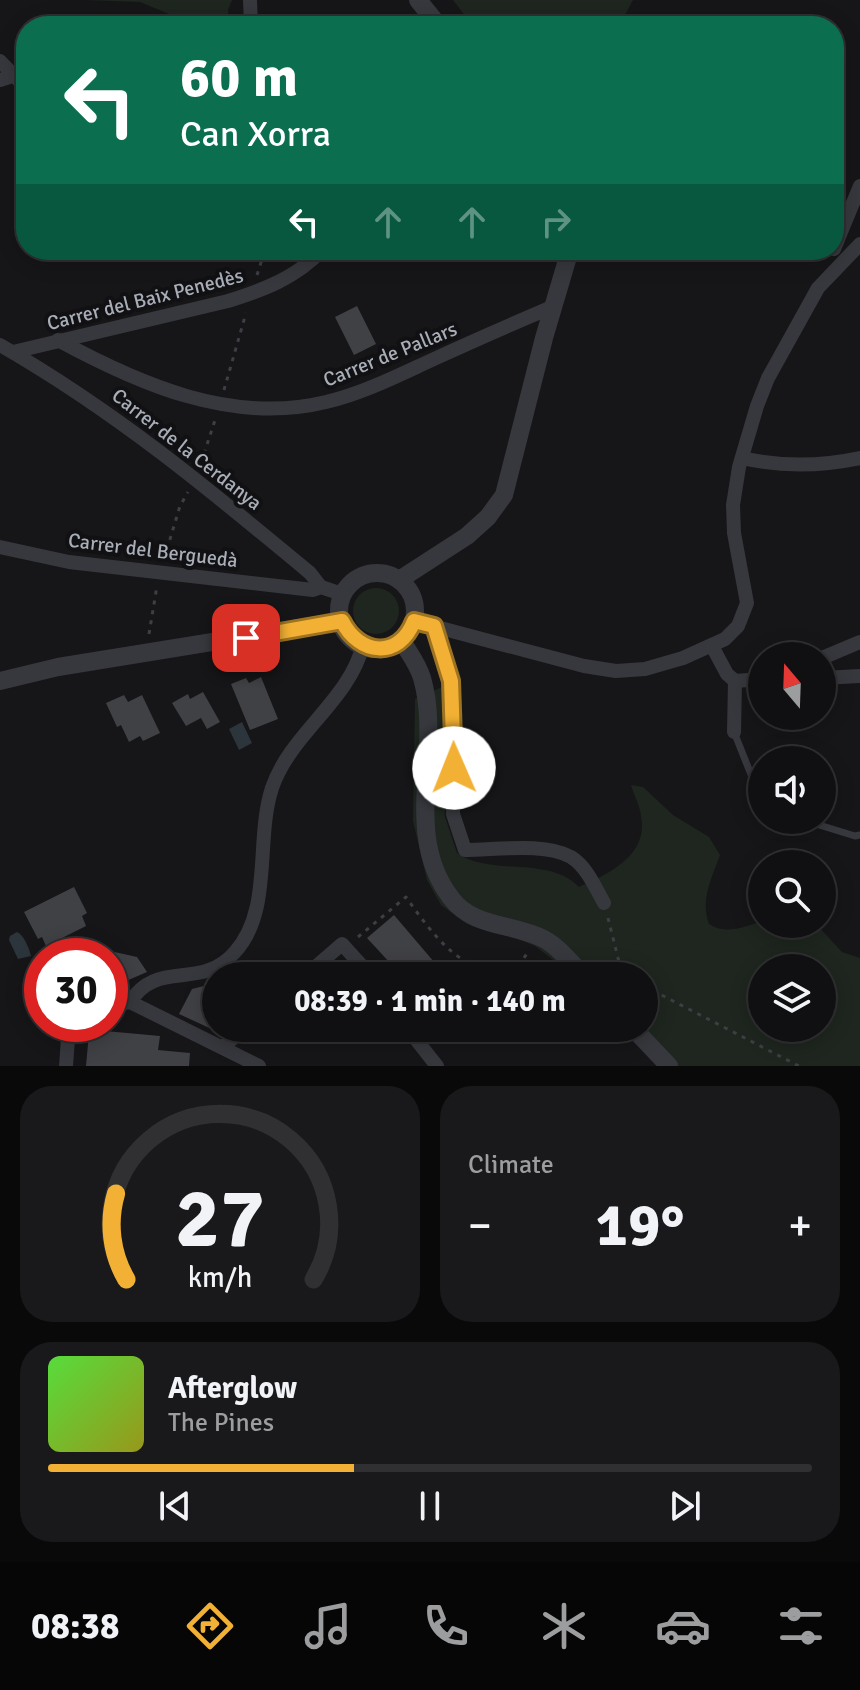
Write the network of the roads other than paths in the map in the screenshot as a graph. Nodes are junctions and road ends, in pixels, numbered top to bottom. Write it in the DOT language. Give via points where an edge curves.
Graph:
graph roads {
  1 [pos="418,0"];
  2 [pos="431,16"];
  3 [pos="0,61"];
  4 [pos="6,78"];
  5 [pos="860,186"];
  6 [pos="844,225"];
  7 [pos="860,244"];
  8 [pos="309,260"];
  9 [pos="567,260"];
  10 [pos="830,260"];
  11 [pos="818,288"];
  12 [pos="552,307"];
  13 [pos="58,340"];
  14 [pos="7,349"];
  15 [pos="742,458"];
  16 [pos="860,458"];
  17 [pos="0,547"];
  18 [pos="310,573"];
  19 [pos="399,580"];
  20 [pos="303,587"];
  21 [pos="321,587"];
  22 [pos="342,594"];
  23 [pos="342,621"];
  24 [pos="414,621"];
  25 [pos="434,626"];
  26 [pos="402,641"];
  27 [pos="860,642"];
  28 [pos="363,645"];
  29 [pos="712,646"];
  30 [pos="836,652"];
  31 [pos="860,676"];
  32 [pos="836,677"];
  33 [pos="748,680"];
  34 [pos="0,681"];
  35 [pos="735,681"];
  36 [pos="734,732"];
  37 [pos="748,767"];
  38 [pos="836,830"];
  39 [pos="860,835"];
  40 [pos="604,903"];
  41 [pos="323,962"];
  42 [pos="358,962"];
  43 [pos="569,962"];
  44 [pos="130,1002"];
  45 [pos="68,1042"];
  46 [pos="418,1042"];
  47 [pos="646,1042"];
  48 [pos="231,1055"];
  49 [pos="66,1066"];
  50 [pos="259,1066"];
  51 [pos="437,1066"];
  52 [pos="669,1066"];
  1 -- 2 [label="street"];
  3 -- 4 [label="street"];
  5 -- 6 [label="street"];
  7 -- 11 [label="street"];
  8 -- 13 [label="street, Carrer del Baix Penedès" via="283,281 252,294"];
  9 -- 12 [label="street"];
  10 -- 11 [label="street"];
  11 -- 15 [label="street" via="768,378"];
  12 -- 13 [label="street, Carrer de Pallars" via="360,392 279,409 220,405 169,392"];
  12 -- 19 [label="street" via="504,495 467,536"];
  13 -- 14 [label="street, Carrer del Baix Penedès"];
  14 -- 18 [label="street, Carrer de la Cerdanya" via="102,407"];
  15 -- 16 [label="street" via="779,464"];
  15 -- 29 [label="street" via="733,519 747,603 738,626"];
  17 -- 20 [label="street, Carrer del Berguedà" via="69,562"];
  18 -- 20 [label="street"];
  18 -- 21 [label="street, Carrer de la Cerdanya"];
  19 -- 22 [label="street" via="366,575"];
  19 -- 24 [label="street" via="412,597"];
  20 -- 21 [label="street, Carrer del Berguedà"];
  21 -- 22 [label="street"];
  22 -- 23 [label="street"];
  23 -- 28 [label="street"];
  23 -- 34 [label="street" via="32,671"];
  24 -- 25 [label="street"];
  24 -- 26 [label="street"];
  25 -- 29 [label="street" via="616,671 645,669"];
  25 -- 40 [label="street" via="451,681 453,814 465,850 549,848 572,858"];
  26 -- 28 [label="street" via="383,648"];
  26 -- 43 [label="street" via="423,679 428,714 424,819 440,882 463,911 546,940"];
  27 -- 30 [label="street"];
  28 -- 44 [label="street" via="353,673 272,787 257,911 244,942 215,969 154,979"];
  29 -- 35 [label="street"];
  31 -- 32 [label="street"];
  33 -- 35 [label="street"];
  35 -- 36 [label="street"];
  36 -- 37 [label="lane"];
  38 -- 39 [label="lane"];
  41 -- 42 [label="street" via="344,946"];
  44 -- 48 [label="street"];
  45 -- 49 [label="street"];
  46 -- 51 [label="street"];
  47 -- 52 [label="street"];
  48 -- 50 [label="street"];
}
